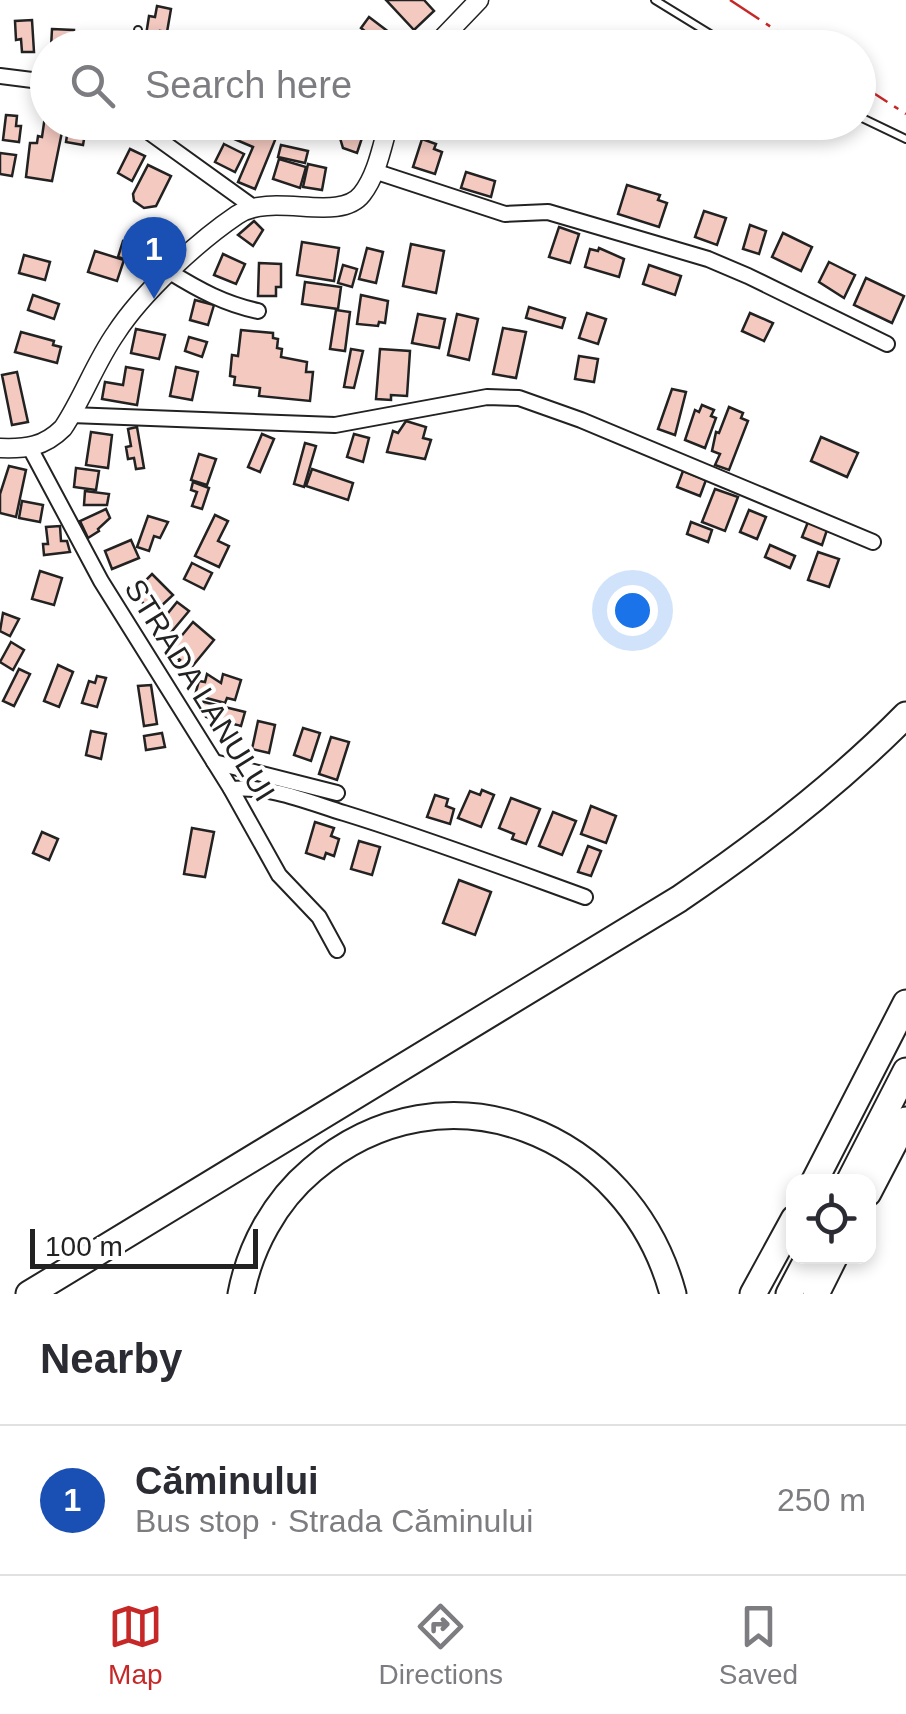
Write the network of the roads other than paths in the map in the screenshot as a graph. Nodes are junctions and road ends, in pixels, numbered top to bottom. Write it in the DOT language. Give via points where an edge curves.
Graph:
graph roads {
  1 [pos="479,0"];
  2 [pos="655,0"];
  3 [pos="450,30"];
  4 [pos="704,30"];
  5 [pos="0,76"];
  6 [pos="30,80"];
  7 [pos="876,125"];
  8 [pos="161,140"];
  9 [pos="383,140"];
  10 [pos="906,140"];
  11 [pos="374,171"];
  12 [pos="253,206"];
  13 [pos="170,272"];
  14 [pos="258,311"];
  15 [pos="887,344"];
  16 [pos="71,416"];
  17 [pos="0,448"];
  18 [pos="30,448"];
  19 [pos="873,542"];
  20 [pos="906,714"];
  21 [pos="214,762"];
  22 [pos="231,789"];
  23 [pos="337,793"];
  24 [pos="585,897"];
  25 [pos="337,950"];
  26 [pos="906,1003"];
  27 [pos="906,1071"];
  28 [pos="906,1120"];
  29 [pos="906,1132"];
  30 [pos="886,1160"];
  31 [pos="818,1174"];
  32 [pos="853,1174"];
  33 [pos="876,1178"];
  34 [pos="786,1234"];
  35 [pos="805,1264"];
  36 [pos="831,1264"];
  37 [pos="29,1294"];
  38 [pos="241,1294"];
  39 [pos="673,1294"];
  40 [pos="752,1294"];
  41 [pos="789,1294"];
  42 [pos="816,1294"];
  1 -- 3 [label="street"];
  2 -- 4 [label="lane"];
  5 -- 6 [label="street"];
  7 -- 10 [label="lane"];
  8 -- 12 [label="street"];
  9 -- 11 [label="street"];
  11 -- 12 [label="street" via="346,206"];
  11 -- 15 [label="street" via="505,214 548,212 708,259"];
  12 -- 13 [label="street"];
  13 -- 14 [label="street" via="206,294"];
  13 -- 16 [label="street" via="115,334"];
  16 -- 18 [label="street" via="54,437"];
  16 -- 19 [label="street" via="336,424 504,396 581,420"];
  17 -- 18 [label="street"];
  18 -- 21 [label="street, STRADA LANULUI" via="101,581"];
  20 -- 37 [label="highway" via="831,786 679,900"];
  21 -- 22 [label="street, STRADA LANULUI"];
  21 -- 23 [label="street"];
  22 -- 24 [label="street" via="265,790 320,805"];
  22 -- 25 [label="street, STRADA LANULUI" via="279,875 319,918"];
  26 -- 31 [label="highway"];
  27 -- 32 [label="highway"];
  28 -- 30 [label="highway"];
  29 -- 30 [label="highway"];
  30 -- 33 [label="highway"];
  34 -- 40 [label="highway"];
  35 -- 41 [label="highway"];
  36 -- 42 [label="highway"];
  38 -- 39 [label="highway" via="267,1225 308,1173 348,1144 405,1121 458,1116 524,1128 581,1156 615,1185 648,1229"];
}
